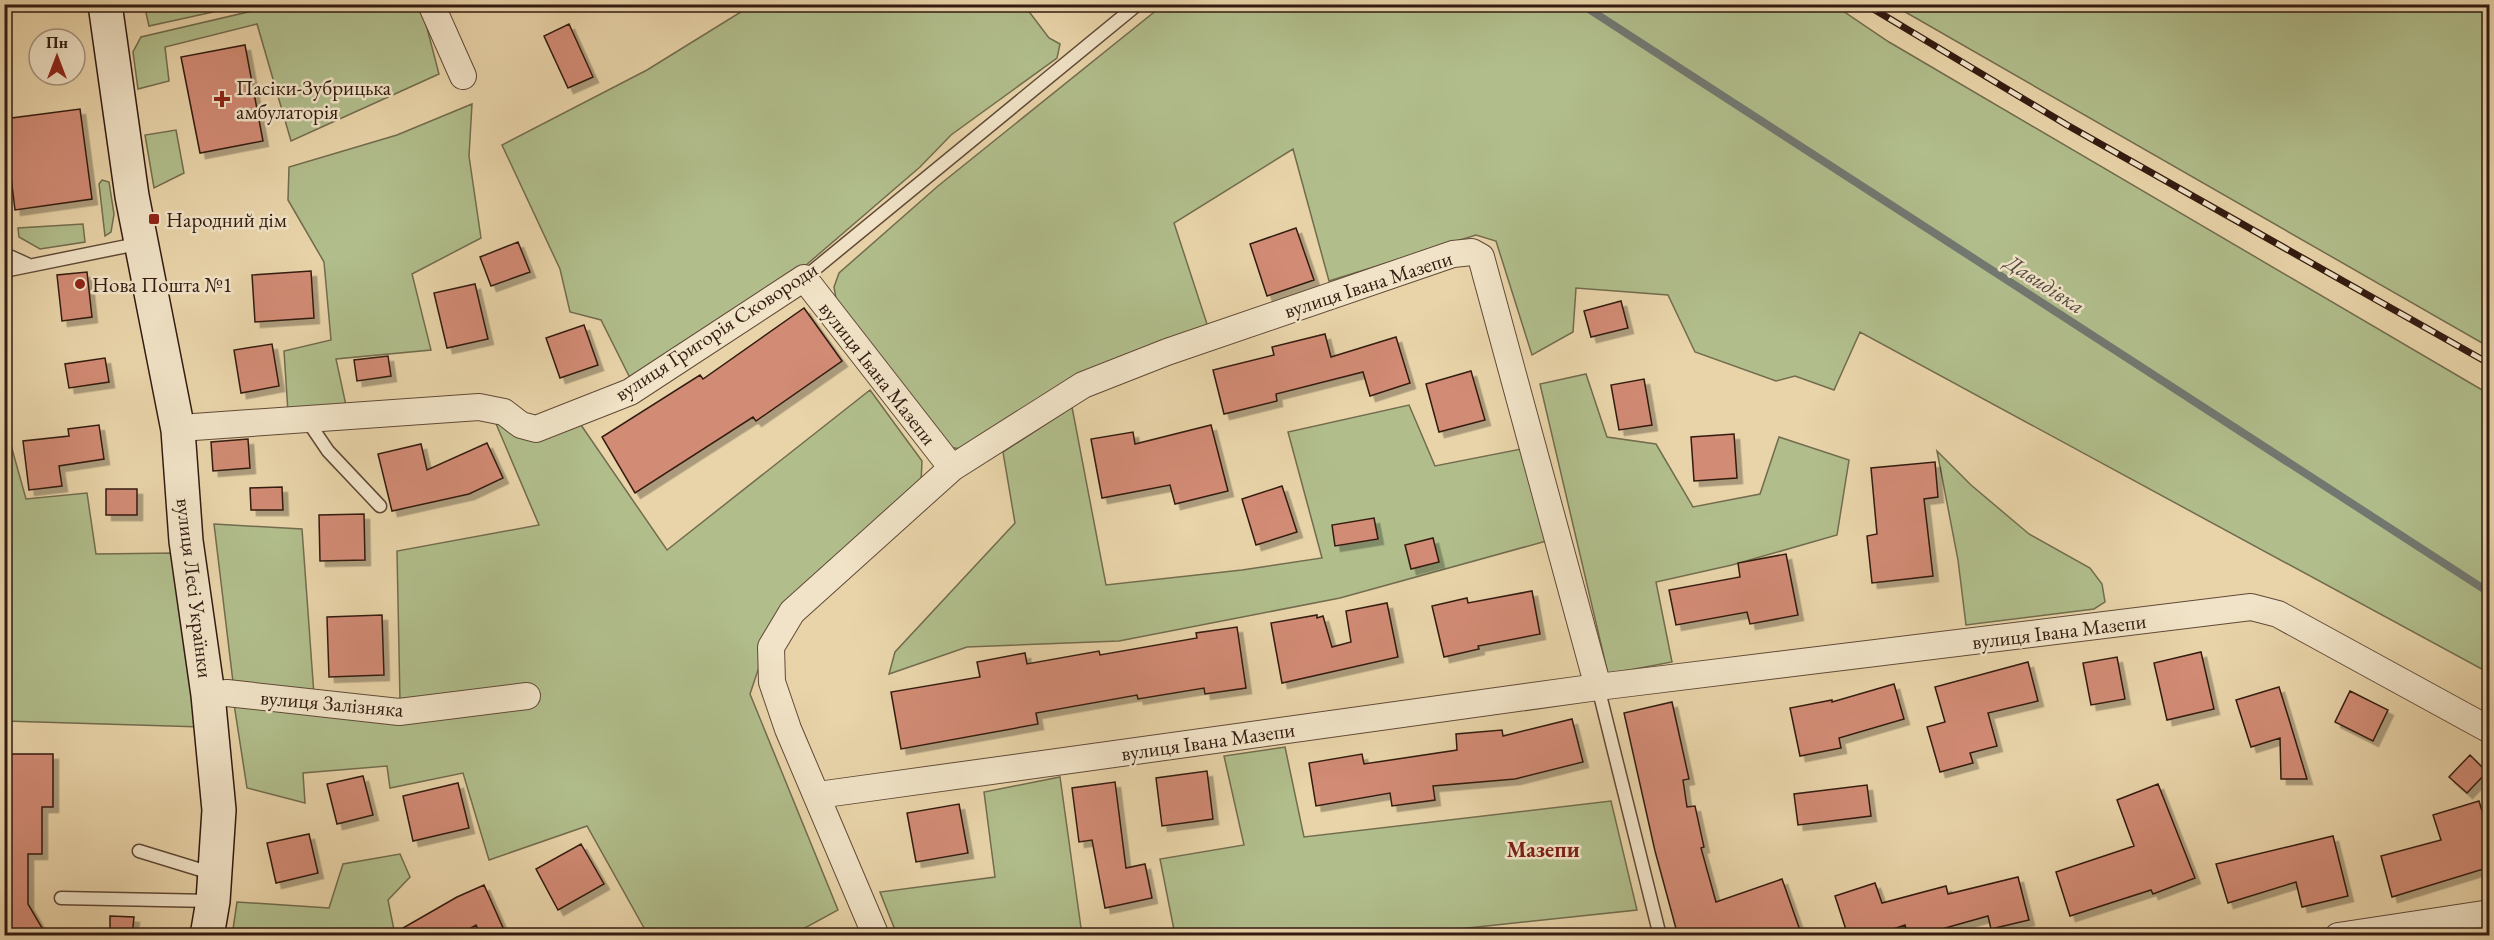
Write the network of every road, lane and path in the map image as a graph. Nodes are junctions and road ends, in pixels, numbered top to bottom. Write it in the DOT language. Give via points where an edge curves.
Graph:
graph roads {
  1 [pos="105,4"];
  2 [pos="431,4"];
  3 [pos="1138,4"];
  4 [pos="464,76"];
  5 [pos="143,243"];
  6 [pos="4,249"];
  7 [pos="27,264"];
  8 [pos="4,270"];
  9 [pos="804,278"];
  10 [pos="307,420"];
  11 [pos="178,430"];
  12 [pos="952,468"];
  13 [pos="380,506"];
  14 [pos="1598,687"];
  15 [pos="208,695"];
  16 [pos="527,696"];
  17 [pos="2490,730"];
  18 [pos="818,795"];
  19 [pos="139,851"];
  20 [pos="214,888"];
  21 [pos="61,898"];
  22 [pos="2490,913"];
  23 [pos="207,936"];
  24 [pos="876,936"];
  25 [pos="1660,936"];
  26 [pos="2338,936"];
  1 -- 5 [label="main road, вулиця Лесі Українки" via="132,196"];
  2 -- 4 [label="street"];
  3 -- 9 [label="lane, вулиця Григорія Сковороди"];
  5 -- 7 [label="lane"];
  5 -- 11 [label="main road, вулиця Лесі Українки"];
  6 -- 7 [label="lane" via="7,255"];
  7 -- 8 [label="lane"];
  9 -- 10 [label="street, вулиця Григорія Сковороди" via="630,392 536,429 521,425 504,412 479,407"];
  9 -- 12 [label="street, вулиця Івана Мазепи"];
  10 -- 11 [label="street, вулиця Григорія Сковороди"];
  10 -- 13 [label="lane" via="328,451"];
  11 -- 15 [label="main road, вулиця Лесі Українки" via="186,541"];
  12 -- 14 [label="street, вулиця Івана Мазепи" via="1083,385 1167,352 1453,254 1472,252 1481,257"];
  12 -- 18 [label="street, вулиця Івана Мазепи" via="792,612 771,647 772,682"];
  14 -- 17 [label="street, вулиця Івана Мазепи" via="2251,607 2278,614"];
  14 -- 18 [label="street, вулиця Івана Мазепи"];
  14 -- 25 [label="lane"];
  15 -- 16 [label="street, вулиця Залізняка" via="227,693 399,712"];
  15 -- 20 [label="main road, вулиця Лесі Українки" via="219,810"];
  18 -- 24 [label="street, вулиця Івана Мазепи"];
  19 -- 20 [label="lane"];
  20 -- 21 [label="lane"];
  20 -- 23 [label="main road, вулиця Лесі Українки"];
  22 -- 26 [label="street"];
}
